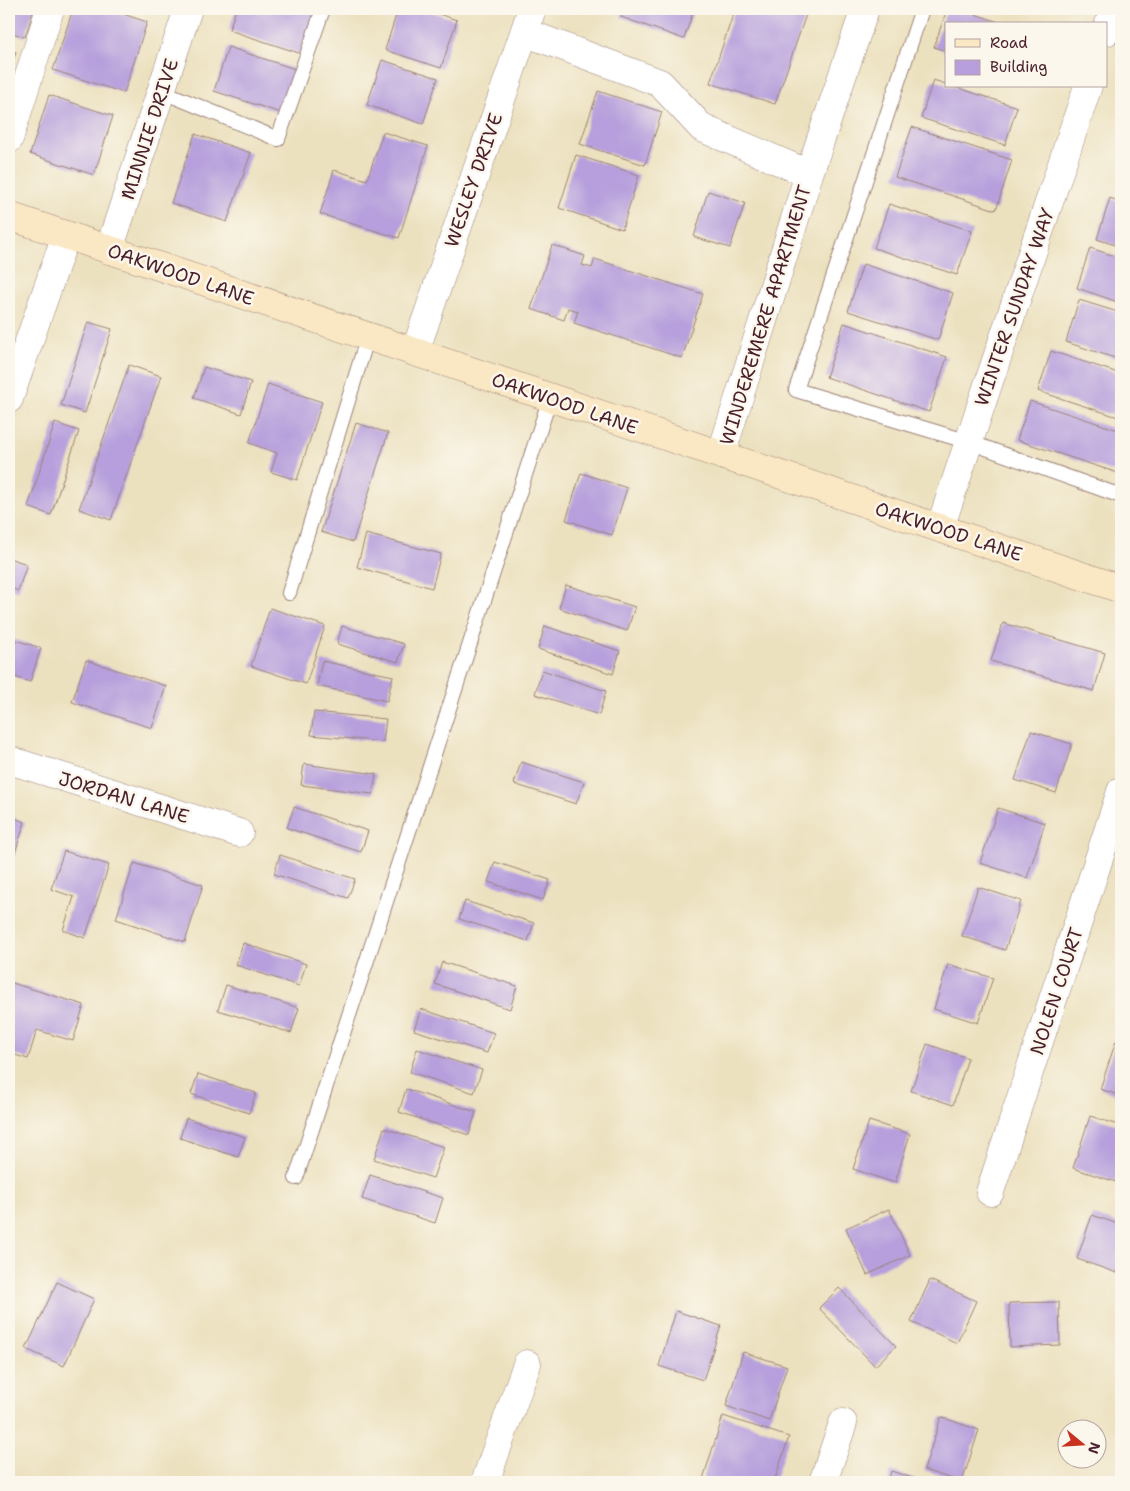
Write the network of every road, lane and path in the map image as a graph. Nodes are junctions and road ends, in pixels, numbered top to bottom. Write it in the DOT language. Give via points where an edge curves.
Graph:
graph roads {
  1 [pos="50,9"];
  2 [pos="188,9"];
  3 [pos="323,9"];
  4 [pos="865,9"];
  5 [pos="922,9"];
  6 [pos="1114,9"];
  7 [pos="528,20"];
  8 [pos="1108,26"];
  9 [pos="1087,88"];
  10 [pos="161,91"];
  11 [pos="9,139"];
  12 [pos="809,174"];
  13 [pos="9,216"];
  14 [pos="66,235"];
  15 [pos="109,250"];
  16 [pos="368,336"];
  17 [pos="415,352"];
  18 [pos="550,398"];
  19 [pos="9,399"];
  20 [pos="969,442"];
  21 [pos="721,455"];
  22 [pos="1121,496"];
  23 [pos="940,528"];
  24 [pos="1121,589"];
  25 [pos="288,593"];
  26 [pos="9,760"];
  27 [pos="1121,791"];
  28 [pos="239,833"];
  29 [pos="296,1178"];
  30 [pos="990,1192"];
  31 [pos="527,1364"];
  32 [pos="843,1422"];
  33 [pos="485,1482"];
  34 [pos="823,1482"];
  1 -- 11 [label="street"];
  2 -- 10 [label="street, MINNIE DRIVE"];
  3 -- 10 [label="lane" via="278,140"];
  4 -- 12 [label="street, WINDEREMERE APARTMENT"];
  5 -- 20 [label="lane" via="796,390"];
  6 -- 8 [label="street"];
  7 -- 12 [label="street, WINDEREMERE APARTMENT" via="660,83 702,128"];
  7 -- 17 [label="street, WESLEY DRIVE"];
  9 -- 20 [label="street, WINTER SUNDAY WAY"];
  10 -- 15 [label="street, MINNIE DRIVE"];
  12 -- 21 [label="street, WINDEREMERE APARTMENT"];
  13 -- 14 [label="street, OAKWOOD LANE"];
  14 -- 15 [label="street, OAKWOOD LANE"];
  14 -- 19 [label="street"];
  15 -- 16 [label="street, OAKWOOD LANE"];
  16 -- 17 [label="street, OAKWOOD LANE"];
  16 -- 25 [label="lane"];
  17 -- 18 [label="street, OAKWOOD LANE"];
  18 -- 21 [label="street, OAKWOOD LANE"];
  18 -- 29 [label="lane"];
  20 -- 22 [label="lane"];
  20 -- 23 [label="street, WINTER SUNDAY WAY"];
  21 -- 23 [label="street, OAKWOOD LANE"];
  23 -- 24 [label="street, OAKWOOD LANE"];
  26 -- 28 [label="street, JORDAN LANE"];
  27 -- 30 [label="street, NOLEN COURT"];
  31 -- 33 [label="street"];
  32 -- 34 [label="street"];
}
